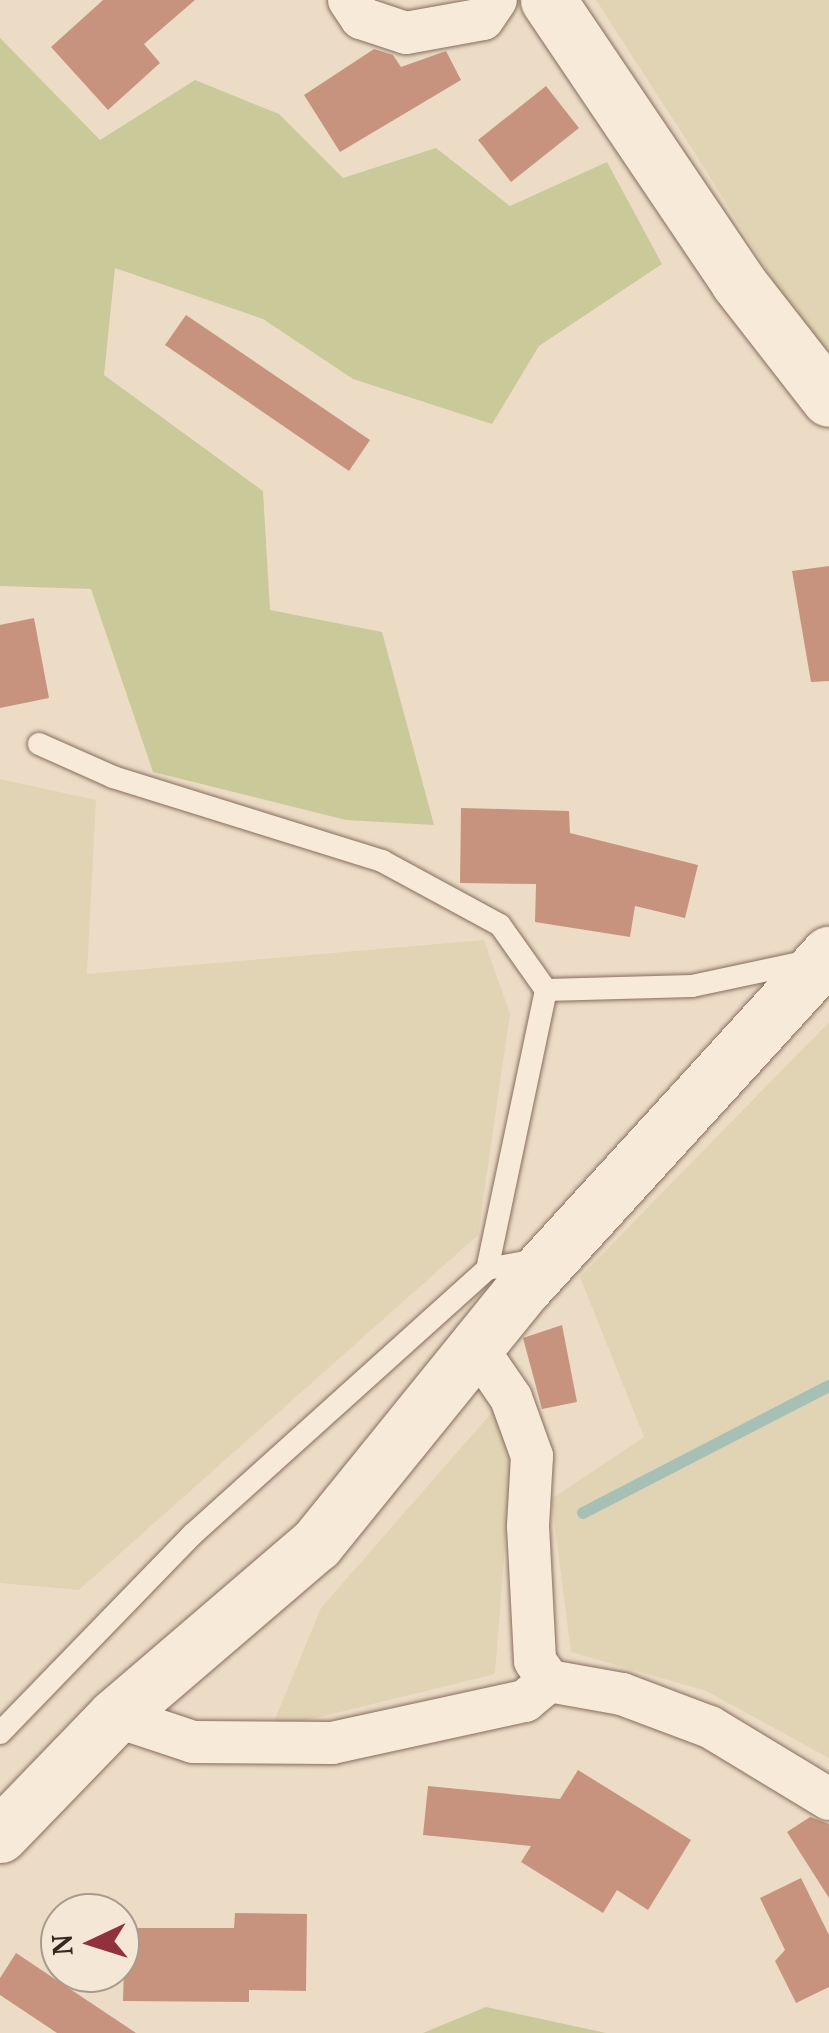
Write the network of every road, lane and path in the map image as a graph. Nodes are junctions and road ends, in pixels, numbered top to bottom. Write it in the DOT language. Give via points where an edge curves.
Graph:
graph roads {
  1 [pos="349,0"];
  2 [pos="496,0"];
  3 [pos="548,0"];
  4 [pos="829,399"];
  5 [pos="39,744"];
  6 [pos="827,956"];
  7 [pos="546,990"];
  8 [pos="559,1256"];
  9 [pos="486,1269"];
  10 [pos="476,1347"];
  11 [pos="549,1681"];
  12 [pos="115,1716"];
  13 [pos="0,1733"];
  14 [pos="829,1799"];
  15 [pos="0,1835"];
  1 -- 2 [label="street" via="361,18 406,32 483,19"];
  3 -- 4 [label="street" via="738,282"];
  5 -- 7 [label="lane" via="114,778 382,861 500,925"];
  6 -- 7 [label="lane" via="692,986"];
  6 -- 8 [label="street"];
  7 -- 9 [label="lane"];
  8 -- 9 [label="lane"];
  8 -- 10 [label="street"];
  9 -- 13 [label="lane" via="193,1534"];
  10 -- 11 [label="street" via="512,1398 532,1456 528,1526 535,1661"];
  10 -- 12 [label="street" via="316,1544"];
  11 -- 12 [label="street" via="525,1701 332,1743 192,1742"];
  11 -- 14 [label="street" via="622,1694 710,1728"];
  12 -- 15 [label="street"];
}
